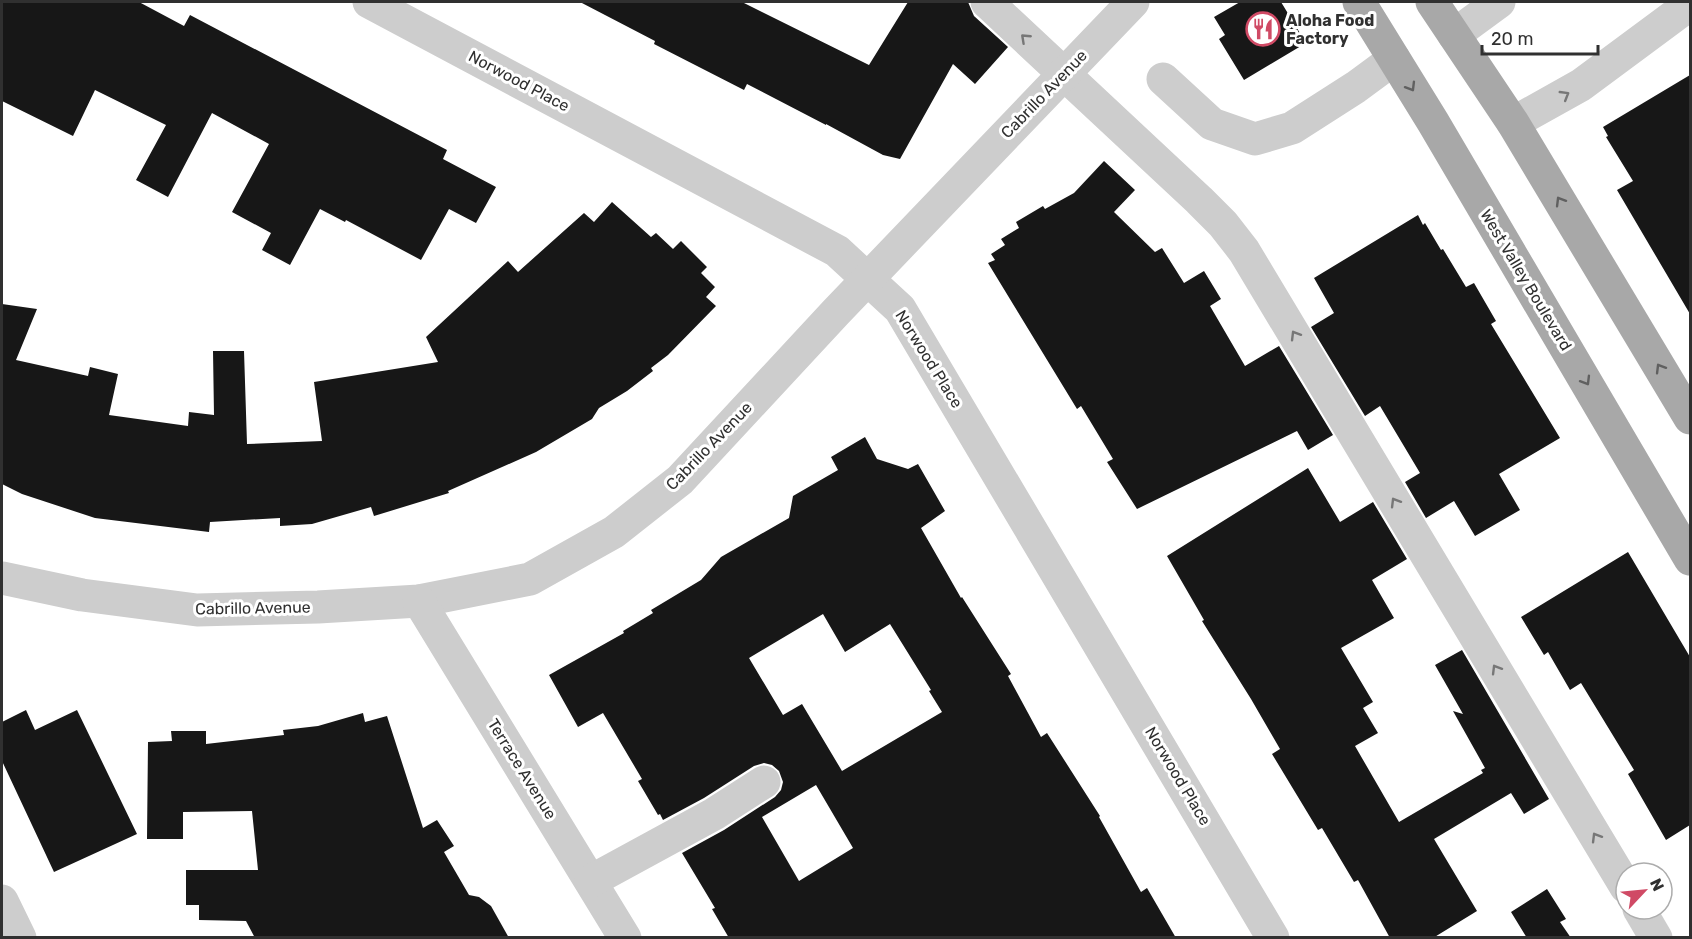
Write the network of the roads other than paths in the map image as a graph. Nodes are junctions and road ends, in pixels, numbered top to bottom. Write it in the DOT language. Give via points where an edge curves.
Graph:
graph roads {
  1 [pos="369,2"];
  2 [pos="987,2"];
  3 [pos="1133,2"];
  4 [pos="1359,2"];
  5 [pos="1432,2"];
  6 [pos="1500,2"];
  7 [pos="1690,4"];
  8 [pos="1454,35"];
  9 [pos="1394,59"];
  10 [pos="1063,73"];
  11 [pos="1163,79"];
  12 [pos="1513,123"];
  13 [pos="868,279"];
  14 [pos="1690,418"];
  15 [pos="1690,559"];
  16 [pos="2,578"];
  17 [pos="419,601"];
  18 [pos="764,782"];
  19 [pos="1614,867"];
  20 [pos="591,881"];
  21 [pos="2,901"];
  22 [pos="1646,921"];
  23 [pos="20,938"];
  24 [pos="625,938"];
  25 [pos="1273,938"];
  26 [pos="1656,938"];
  1 -- 13 [label="street, Norwood Place" via="837,251"];
  10 -- 2 [label="street, one-way"];
  3 -- 10 [label="street, Cabrillo Avenue"];
  4 -- 9 [label="main road, West Valley Boulevard"];
  5 -- 8 [label="main road"];
  6 -- 8 [label="street"];
  12 -- 7 [label="street, one-way" via="1581,85"];
  8 -- 12 [label="main road"];
  9 -- 11 [label="street" via="1292,128 1255,139 1212,124"];
  9 -- 15 [label="main road, West Valley Boulevard, one-way"];
  10 -- 13 [label="street, Cabrillo Avenue"];
  19 -- 10 [label="street, one-way" via="1244,251 1199,200"];
  14 -- 12 [label="main road, one-way"];
  13 -- 17 [label="street, Cabrillo Avenue" via="681,480 614,532 530,579"];
  13 -- 25 [label="street, Norwood Place" via="900,309"];
  16 -- 17 [label="street, Cabrillo Avenue" via="82,595 197,610"];
  17 -- 20 [label="street, Terrace Avenue"];
  18 -- 20 [label="street"];
  20 -- 24 [label="street, Terrace Avenue"];
  21 -- 23 [label="street"];
  22 -- 26 [label="street"];
}
